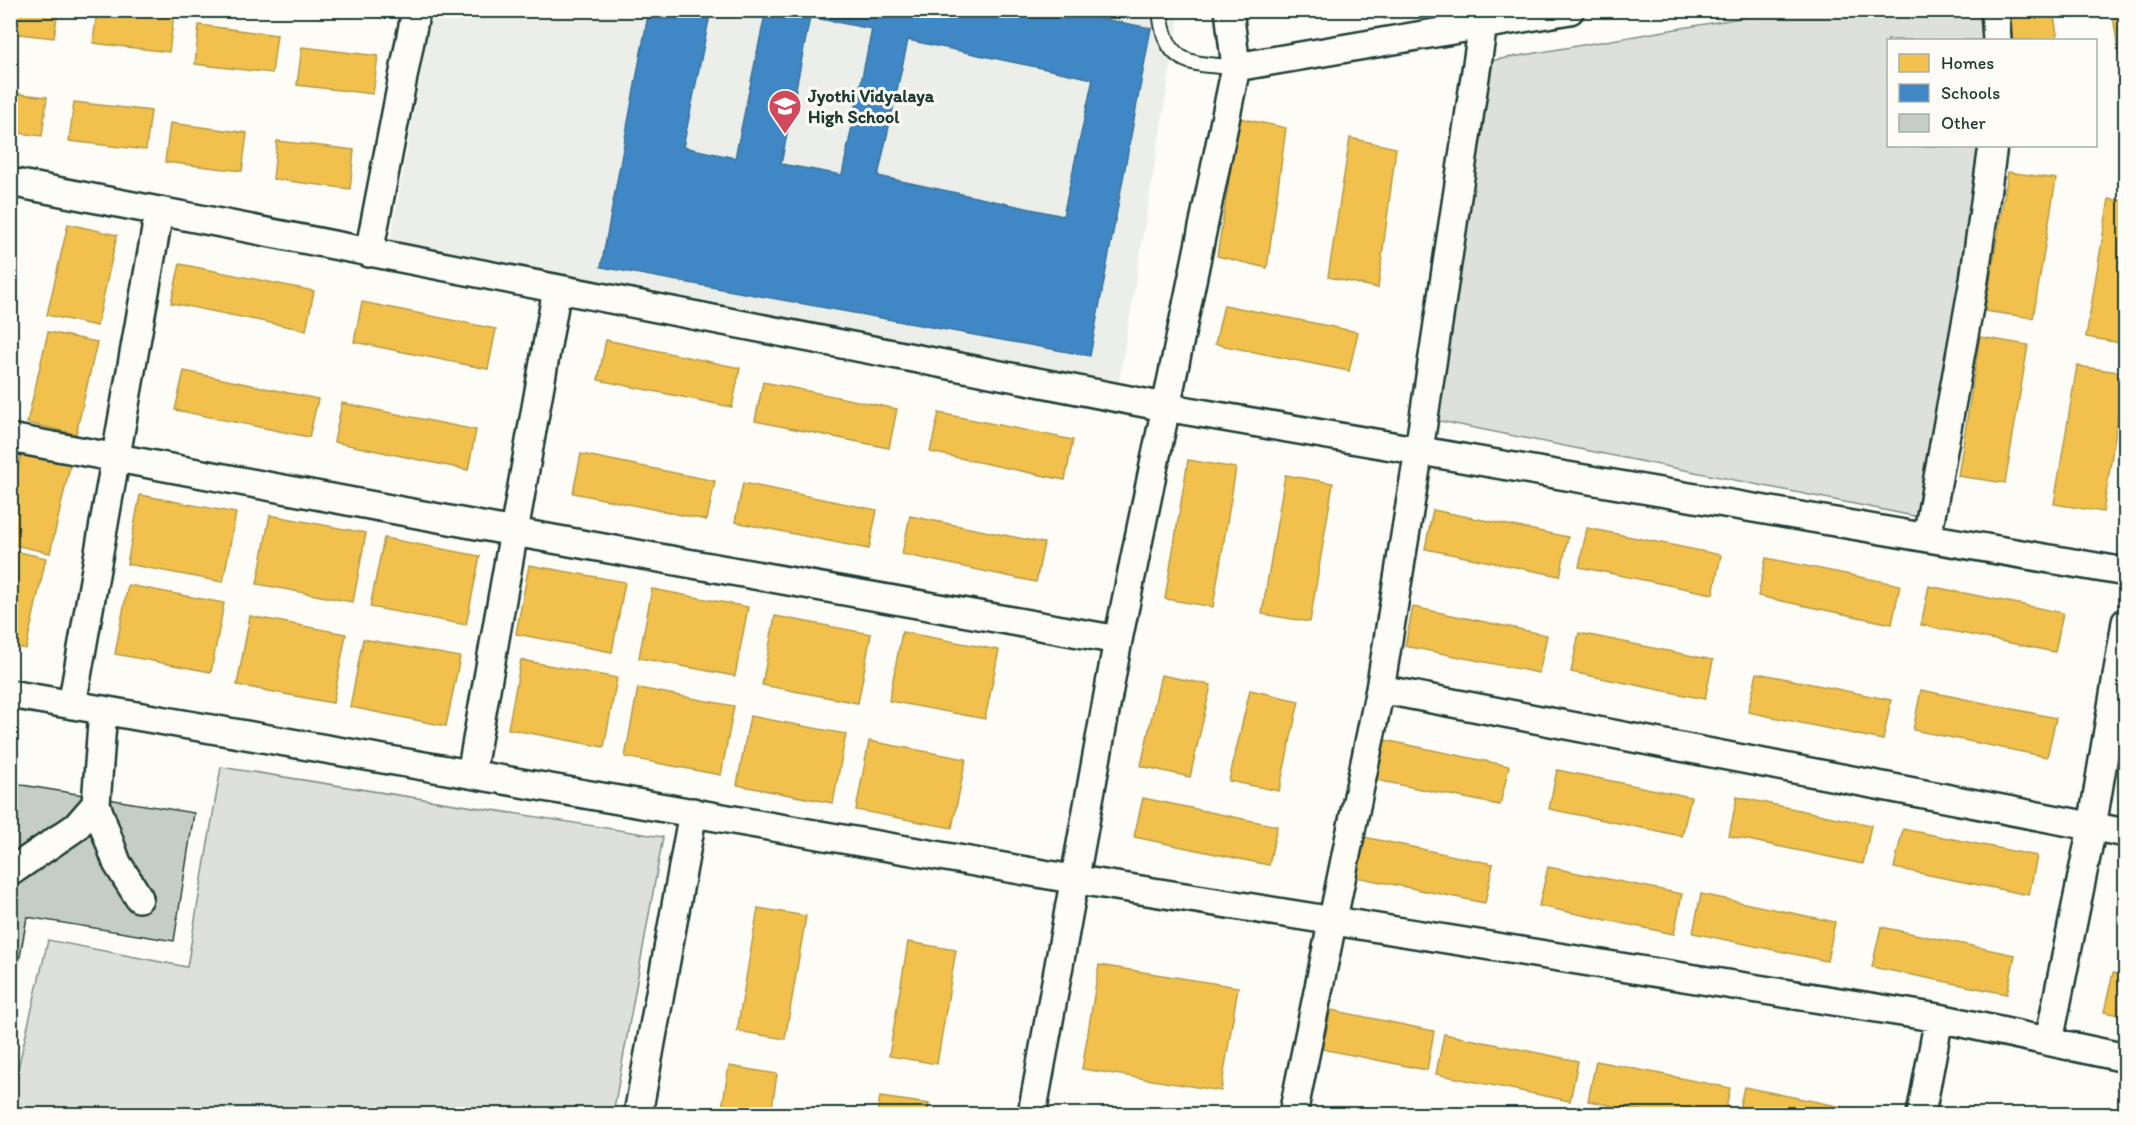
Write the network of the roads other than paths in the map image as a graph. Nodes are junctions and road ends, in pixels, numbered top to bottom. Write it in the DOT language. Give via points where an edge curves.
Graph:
graph roads {
  1 [pos="416,10"];
  2 [pos="1160,10"];
  3 [pos="1229,10"];
  4 [pos="1570,10"];
  5 [pos="1995,10"];
  6 [pos="1483,24"];
  7 [pos="1997,39"];
  8 [pos="1236,68"];
  9 [pos="1993,147"];
  10 [pos="10,182"];
  11 [pos="159,212"];
  12 [pos="369,253"];
  13 [pos="557,289"];
  14 [pos="1165,406"];
  15 [pos="10,438"];
  16 [pos="1419,450"];
  17 [pos="118,458"];
  18 [pos="514,532"];
  19 [pos="1927,538"];
  20 [pos="2126,572"];
  21 [pos="2126,622"];
  22 [pos="1118,640"];
  23 [pos="1380,689"];
  24 [pos="10,694"];
  25 [pos="72,705"];
  26 [pos="102,710"];
  27 [pos="471,774"];
  28 [pos="96,804"];
  29 [pos="693,812"];
  30 [pos="2092,827"];
  31 [pos="2126,833"];
  32 [pos="10,872"];
  33 [pos="1072,879"];
  34 [pos="139,898"];
  35 [pos="1331,921"];
  36 [pos="1939,1018"];
  37 [pos="2049,1041"];
  38 [pos="2126,1058"];
  39 [pos="638,1114"];
  40 [pos="1032,1114"];
  41 [pos="1293,1114"];
  42 [pos="1921,1114"];
  1 -- 12 [label="street"];
  2 -- 8 [label="lane" via="1167,44 1177,57 1202,65"];
  3 -- 8 [label="street"];
  4 -- 6 [label="street"];
  5 -- 7 [label="street"];
  6 -- 8 [label="street"];
  6 -- 16 [label="street"];
  8 -- 14 [label="street"];
  9 -- 19 [label="street" via="1974,280"];
  10 -- 11 [label="street"];
  11 -- 12 [label="street"];
  11 -- 17 [label="street"];
  12 -- 13 [label="street"];
  13 -- 14 [label="street"];
  13 -- 18 [label="street"];
  14 -- 16 [label="street"];
  14 -- 22 [label="street"];
  15 -- 17 [label="street"];
  16 -- 19 [label="street"];
  16 -- 23 [label="street"];
  17 -- 18 [label="street"];
  17 -- 25 [label="street"];
  18 -- 22 [label="street"];
  18 -- 27 [label="street"];
  19 -- 20 [label="street"];
  21 -- 30 [label="street"];
  22 -- 33 [label="street"];
  23 -- 30 [label="street"];
  23 -- 35 [label="street"];
  24 -- 25 [label="street"];
  25 -- 26 [label="street"];
  26 -- 27 [label="street"];
  26 -- 28 [label="street"];
  27 -- 29 [label="street"];
  28 -- 32 [label="street" via="76,827"];
  28 -- 34 [label="street" via="117,863"];
  29 -- 33 [label="street"];
  29 -- 39 [label="street"];
  30 -- 31 [label="street"];
  30 -- 37 [label="street"];
  33 -- 35 [label="street"];
  33 -- 40 [label="street"];
  35 -- 36 [label="street"];
  35 -- 41 [label="street"];
  36 -- 37 [label="street"];
  36 -- 42 [label="street"];
  37 -- 38 [label="street"];
}
